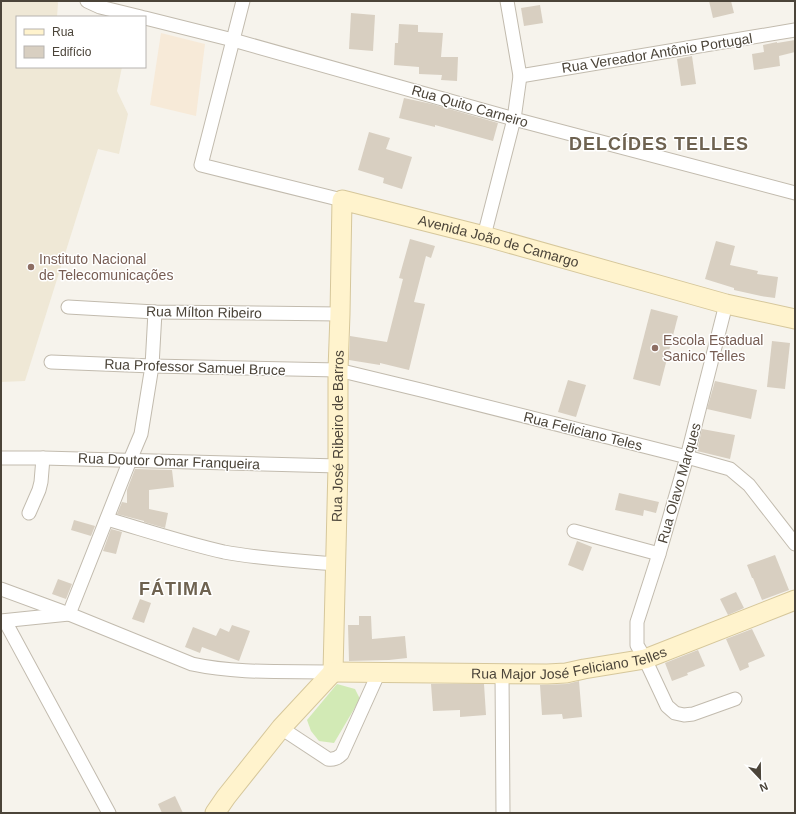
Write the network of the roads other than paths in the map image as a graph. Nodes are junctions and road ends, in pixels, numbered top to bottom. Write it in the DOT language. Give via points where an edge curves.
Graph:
graph roads {
  1 [pos="87,1"];
  2 [pos="243,1"];
  3 [pos="507,1"];
  4 [pos="137,16"];
  5 [pos="146,18"];
  6 [pos="795,30"];
  7 [pos="233,40"];
  8 [pos="520,76"];
  9 [pos="514,119"];
  10 [pos="795,193"];
  11 [pos="342,200"];
  12 [pos="484,236"];
  13 [pos="726,304"];
  14 [pos="68,307"];
  15 [pos="155,312"];
  16 [pos="340,314"];
  17 [pos="795,319"];
  18 [pos="51,362"];
  19 [pos="152,366"];
  20 [pos="338,370"];
  21 [pos="687,457"];
  22 [pos="1,458"];
  23 [pos="44,458"];
  24 [pos="130,460"];
  25 [pos="338,466"];
  26 [pos="29,514"];
  27 [pos="107,519"];
  28 [pos="574,531"];
  29 [pos="795,544"];
  30 [pos="659,554"];
  31 [pos="336,564"];
  32 [pos="1,589"];
  33 [pos="795,600"];
  34 [pos="69,614"];
  35 [pos="3,621"];
  36 [pos="645,659"];
  37 [pos="333,672"];
  38 [pos="379,672"];
  39 [pos="502,673"];
  40 [pos="735,699"];
  41 [pos="281,728"];
  42 [pos="109,813"];
  43 [pos="215,813"];
  44 [pos="503,813"];
  1 -- 4 [label="street" via="100,7"];
  2 -- 7 [label="street"];
  3 -- 8 [label="street"];
  5 -- 7 [label="street, Rua Quito Carneiro"];
  6 -- 8 [label="street, Rua Vereador Antônio Portugal"];
  7 -- 9 [label="street, Rua Quito Carneiro"];
  7 -- 11 [label="street, Avenida João de Camargo" via="201,165"];
  8 -- 9 [label="street"];
  9 -- 10 [label="street, Rua Quito Carneiro"];
  9 -- 12 [label="street"];
  11 -- 12 [label="main road, Avenida João de Camargo"];
  11 -- 16 [label="main road, Rua José Ribeiro de Barros"];
  12 -- 13 [label="main road, Avenida João de Camargo"];
  13 -- 17 [label="main road, Avenida João de Camargo"];
  13 -- 21 [label="street, Rua Olavo Marques"];
  14 -- 15 [label="street, Rua Mílton Ribeiro"];
  15 -- 16 [label="street, Rua Mílton Ribeiro"];
  15 -- 19 [label="street"];
  16 -- 20 [label="main road, Rua José Ribeiro de Barros"];
  18 -- 19 [label="street, Rua Professor Samuel Bruce"];
  19 -- 20 [label="street, Rua Professor Samuel Bruce"];
  19 -- 24 [label="street" via="141,434"];
  20 -- 21 [label="street, Rua Feliciano Teles"];
  20 -- 25 [label="main road, Rua José Ribeiro de Barros"];
  21 -- 29 [label="street, Rua Feliciano Teles" via="730,469 749,485"];
  21 -- 30 [label="street, Rua Olavo Marques"];
  22 -- 23 [label="street, Rua Doutor Omar Franqueira"];
  23 -- 24 [label="street, Rua Doutor Omar Franqueira"];
  23 -- 26 [label="street" via="39,490"];
  24 -- 25 [label="street, Rua Doutor Omar Franqueira"];
  24 -- 27 [label="street"];
  25 -- 31 [label="main road, Rua José Ribeiro de Barros"];
  27 -- 31 [label="street" via="224,552"];
  27 -- 34 [label="street"];
  28 -- 30 [label="street"];
  30 -- 36 [label="street, Rua Olavo Marques" via="637,622 637,645"];
  31 -- 37 [label="main road, Rua José Ribeiro de Barros"];
  32 -- 34 [label="street"];
  33 -- 36 [label="main road, Rua Major José Feliciano Telles"];
  34 -- 35 [label="street"];
  34 -- 37 [label="street" via="192,664 236,671"];
  35 -- 42 [label="street"];
  36 -- 39 [label="main road, Rua Major José Feliciano Telles" via="566,673"];
  36 -- 40 [label="street, Rua Olavo Marques" via="667,706 675,713 693,714"];
  37 -- 38 [label="main road, Rua Major José Feliciano Telles"];
  37 -- 41 [label="main road"];
  38 -- 39 [label="main road, Rua Major José Feliciano Telles"];
  38 -- 41 [label="street" via="339,757 328,760"];
  39 -- 44 [label="street"];
  41 -- 43 [label="main road"];
}
